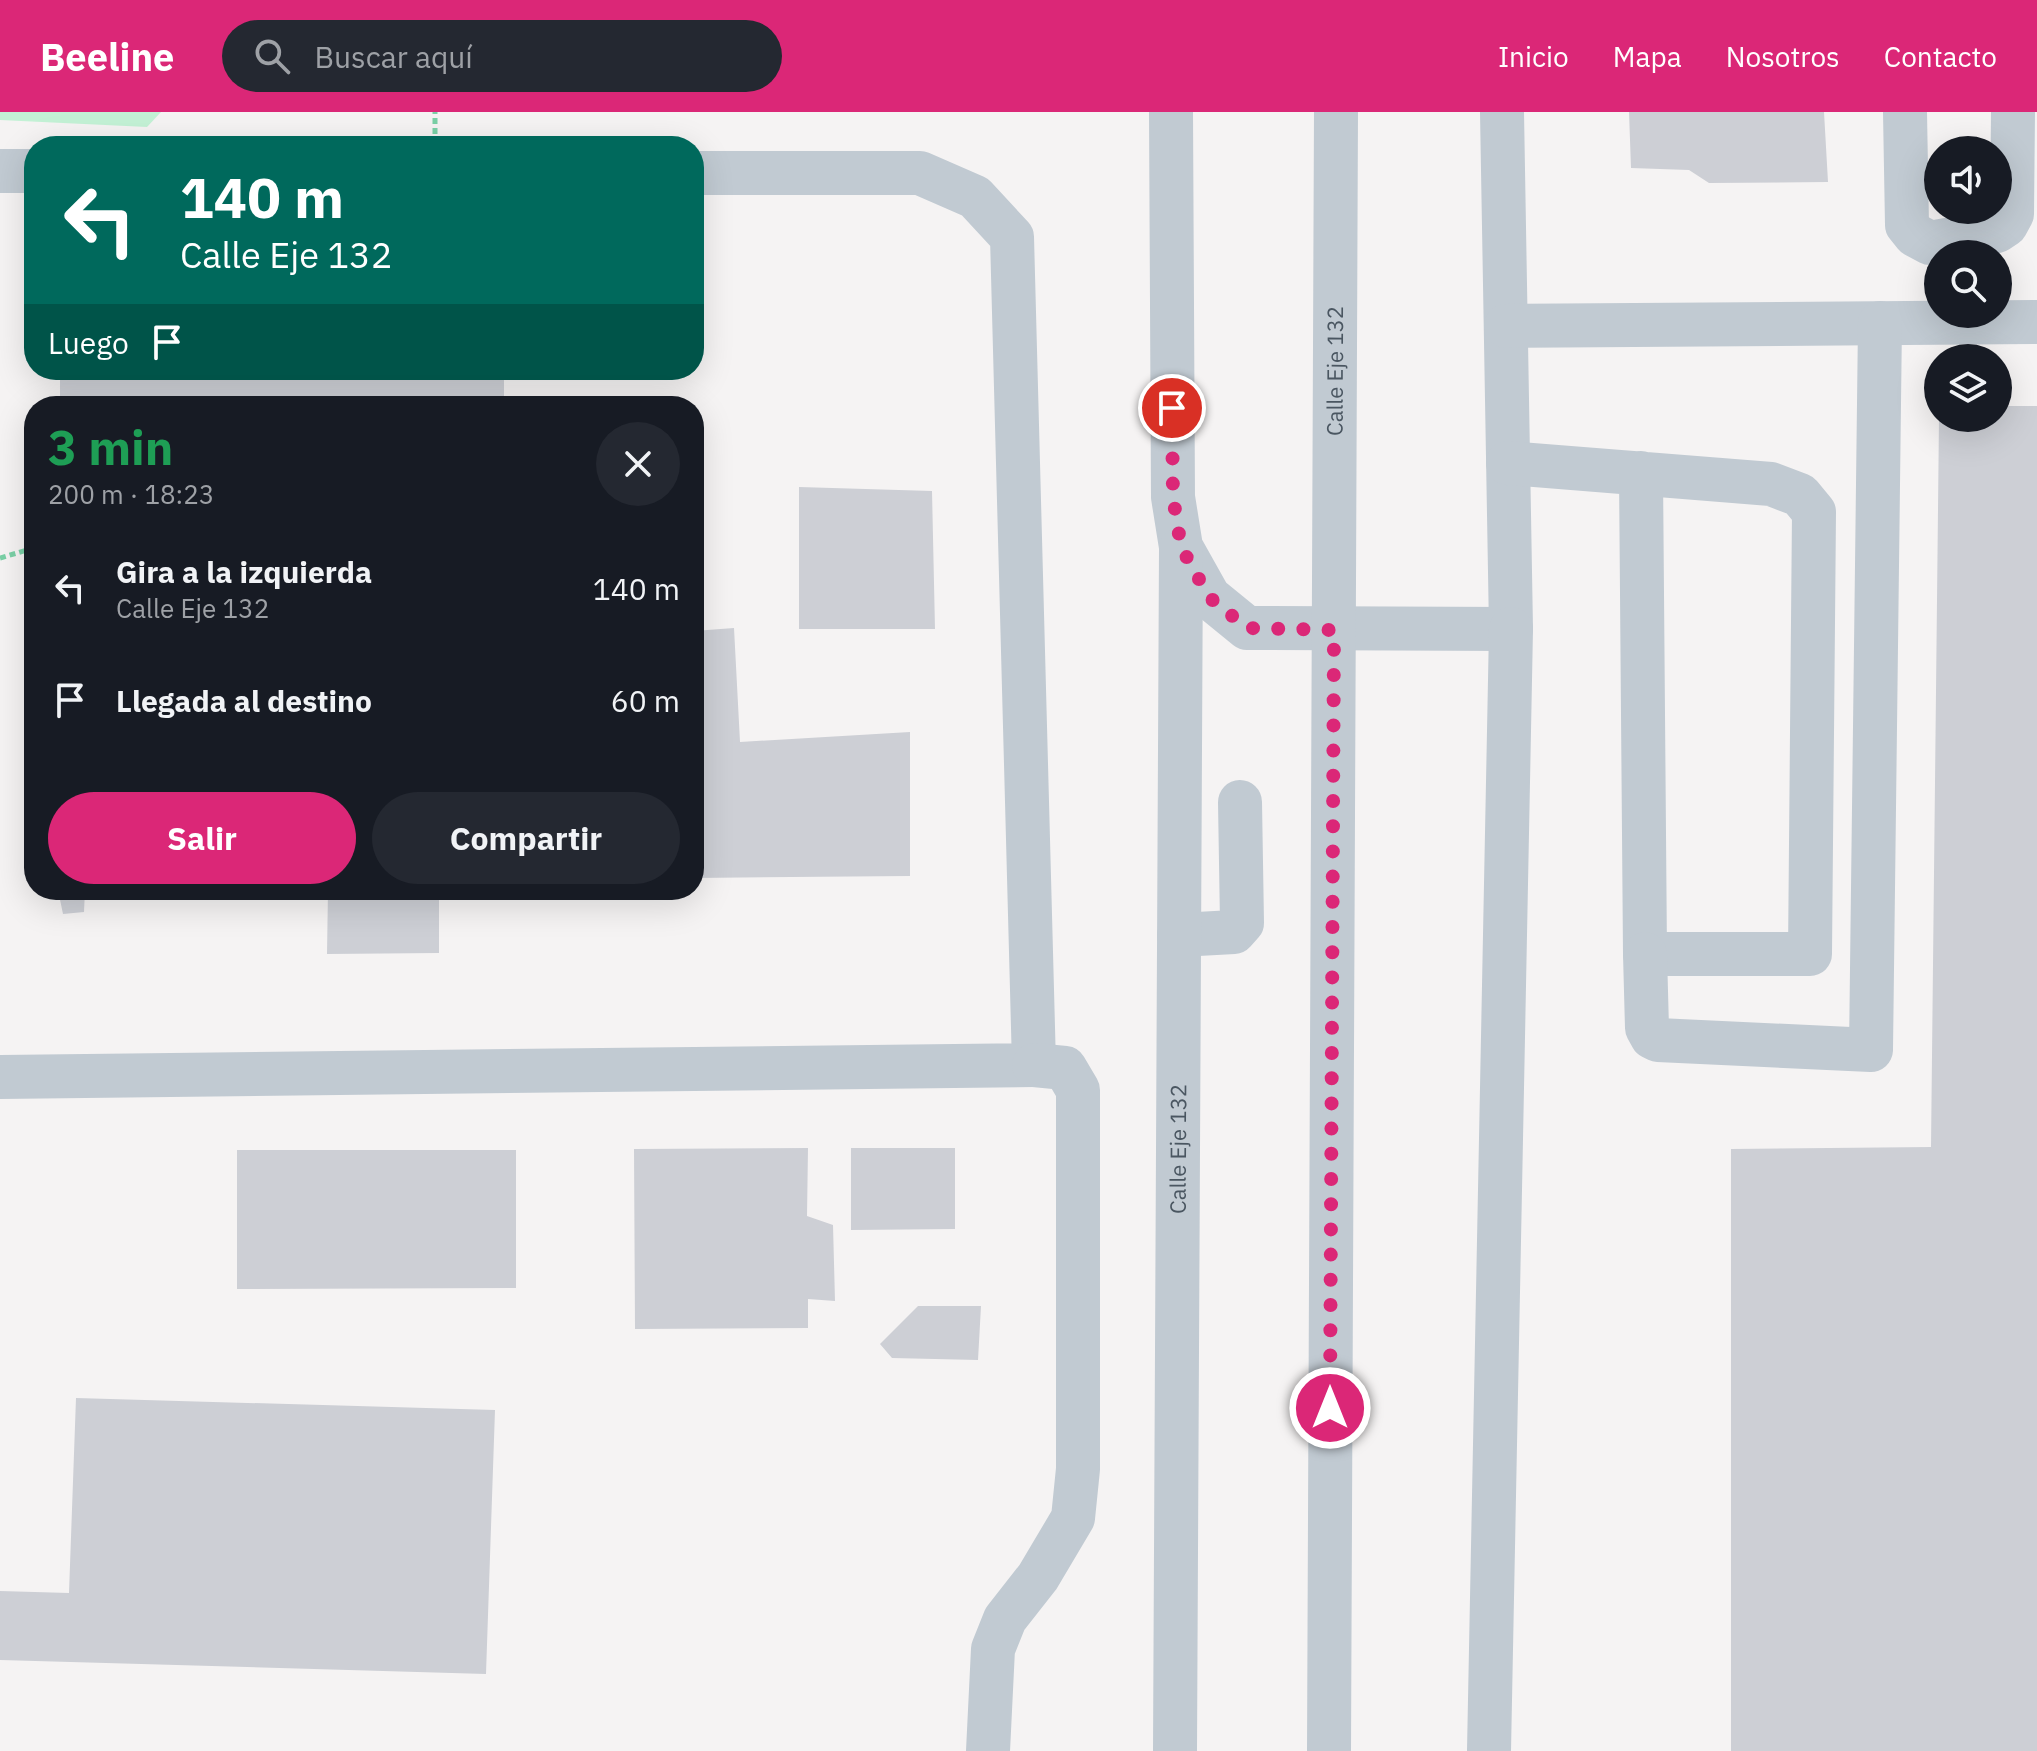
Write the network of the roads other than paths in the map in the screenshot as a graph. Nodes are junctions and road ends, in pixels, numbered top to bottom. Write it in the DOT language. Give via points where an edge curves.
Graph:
graph roads {
  1 [pos="1171,112"];
  2 [pos="1336,112"];
  3 [pos="1502,112"];
  4 [pos="1905,112"];
  5 [pos="2013,112"];
  6 [pos="0,171"];
  7 [pos="24,171"];
  8 [pos="704,173"];
  9 [pos="2037,322"];
  10 [pos="1880,323"];
  11 [pos="1506,326"];
  12 [pos="1508,463"];
  13 [pos="1641,473"];
  14 [pos="1181,547"];
  15 [pos="1511,629"];
  16 [pos="1334,630"];
  17 [pos="1240,802"];
  18 [pos="1179,935"];
  19 [pos="1645,954"];
  20 [pos="1034,1065"];
  21 [pos="0,1077"];
  22 [pos="988,1751"];
  23 [pos="1175,1751"];
  24 [pos="1329,1751"];
  25 [pos="1489,1751"];
  1 -- 14 [label="street, Calle Eje 132" via="1173,497"];
  2 -- 16 [label="street, Calle Eje 132"];
  3 -- 11 [label="street"];
  4 -- 5 [label="street" via="1907,225 1930,243 2006,225 2012,214"];
  6 -- 7 [label="street"];
  8 -- 20 [label="street" via="920,173 975,197 1012,237"];
  9 -- 10 [label="street"];
  10 -- 11 [label="street"];
  10 -- 19 [label="street" via="1871,1050 1658,1040 1647,1028"];
  11 -- 12 [label="street"];
  12 -- 13 [label="street"];
  12 -- 15 [label="street"];
  13 -- 19 [label="street"];
  13 -- 19 [label="street" via="1771,484 1800,495 1814,512 1810,954"];
  14 -- 16 [label="street, Calle Eje 132" via="1209,597 1247,628"];
  14 -- 18 [label="street, Calle Eje 132"];
  15 -- 16 [label="street"];
  15 -- 25 [label="street"];
  16 -- 24 [label="street, Calle Eje 132"];
  17 -- 18 [label="street" via="1242,923 1234,932"];
  18 -- 23 [label="street, Calle Eje 132"];
  20 -- 21 [label="street"];
  20 -- 22 [label="street" via="1065,1068 1078,1090 1078,1469 1073,1518 1005,1619 993,1649"];
}
